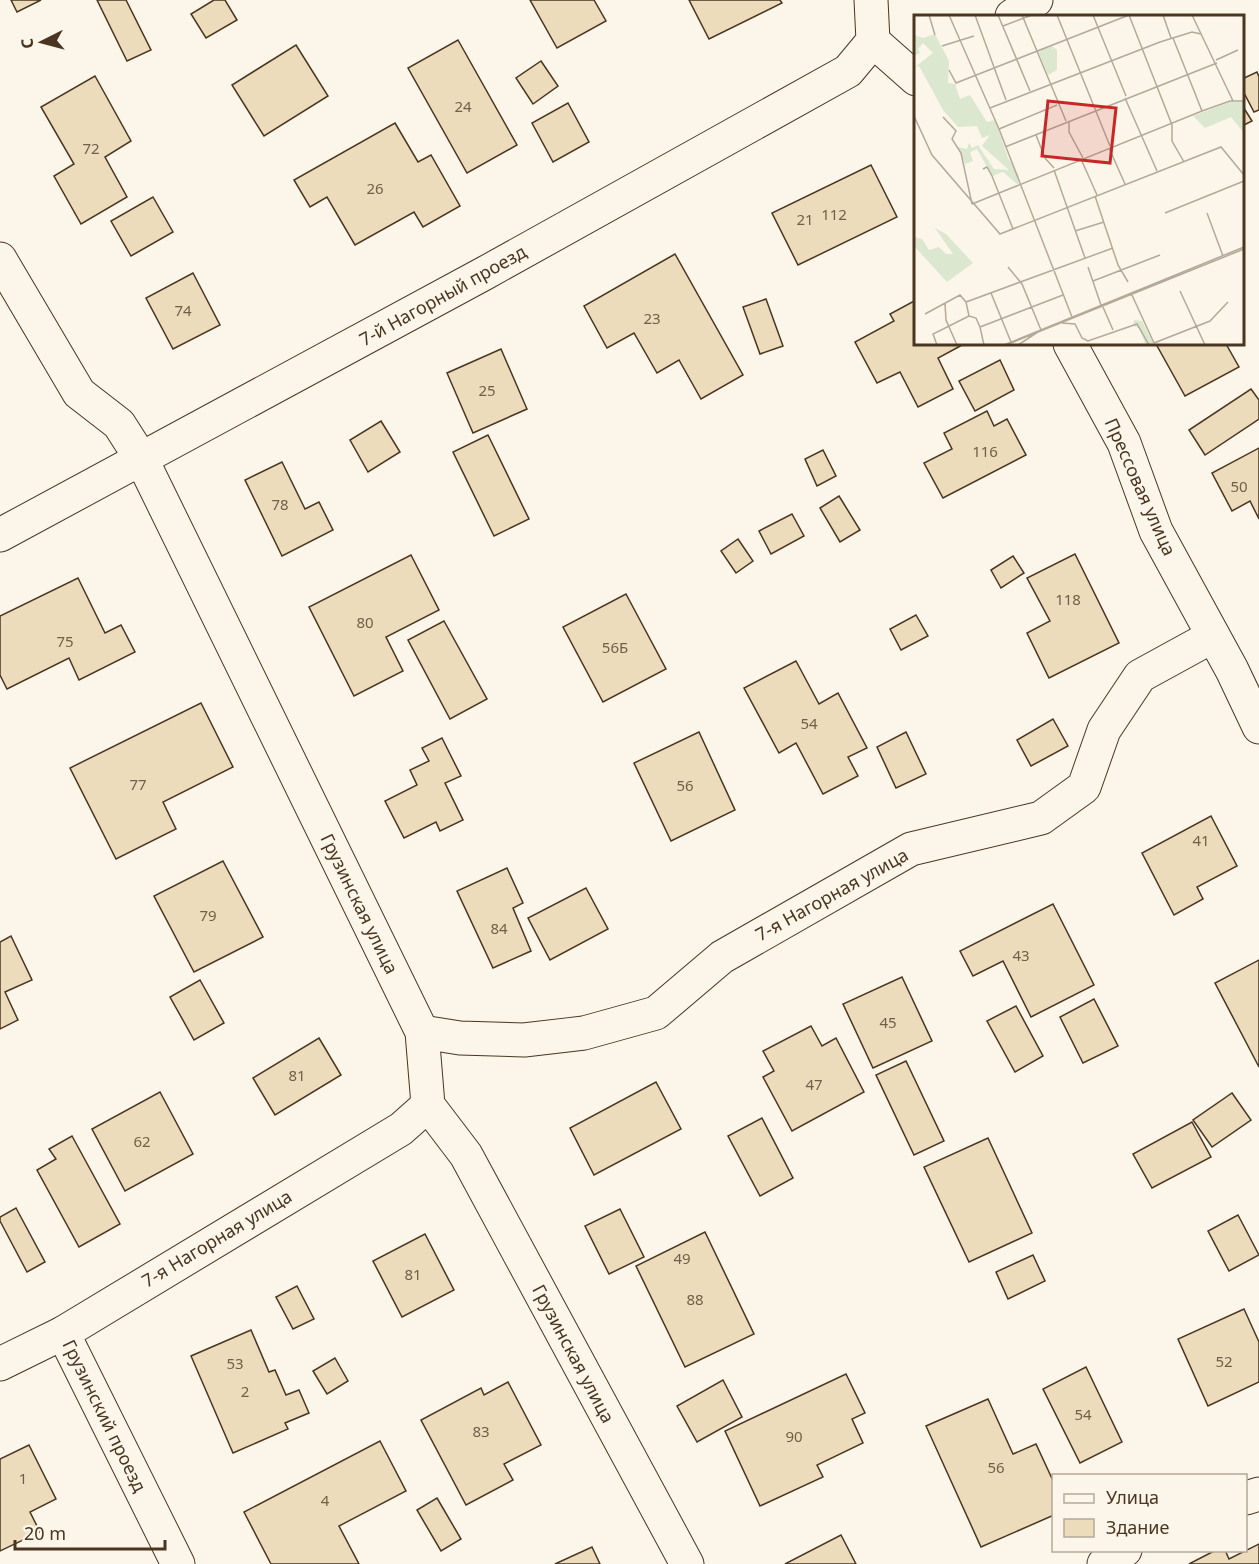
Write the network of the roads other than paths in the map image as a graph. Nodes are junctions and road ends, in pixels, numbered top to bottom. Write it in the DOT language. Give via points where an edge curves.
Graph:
graph roads {
  1 [pos="870,0"];
  2 [pos="1036,0"];
  3 [pos="1014,15"];
  4 [pos="873,41"];
  5 [pos="914,76"];
  6 [pos="0,260"];
  7 [pos="1071,345"];
  8 [pos="142,460"];
  9 [pos="0,535"];
  10 [pos="1213,636"];
  11 [pos="1245,670"];
  12 [pos="1259,727"];
  13 [pos="422,1032"];
  14 [pos="428,1105"];
  15 [pos="63,1333"];
  16 [pos="0,1364"];
  17 [pos="1123,1552"];
  18 [pos="178,1564"];
  19 [pos="687,1564"];
  20 [pos="1104,1564"];
  1 -- 4 [label="street"];
  2 -- 3 [label="street"];
  4 -- 5 [label="street"];
  4 -- 8 [label="street, 7-й Нагорный проезд" via="848,71"];
  6 -- 8 [label="street, Грузинская улица" via="79,393 118,424"];
  7 -- 10 [label="street, Прессовая улица" via="1124,443 1156,531"];
  8 -- 9 [label="street, 7-й Нагорный проезд"];
  8 -- 13 [label="street, Грузинская улица"];
  10 -- 11 [label="street, Прессовая улица"];
  10 -- 13 [label="street, 7-я Нагорная улица" via="1140,676 1104,730 1084,787 1041,818 911,849 722,957 656,1012 584,1033 524,1040 460,1038"];
  11 -- 12 [label="street, Прессовая улица"];
  13 -- 14 [label="street, Грузинская улица"];
  14 -- 15 [label="street, 7-я Нагорная улица" via="401,1129"];
  14 -- 19 [label="street, Грузинская улица" via="466,1155"];
  15 -- 16 [label="street, 7-я Нагорная улица"];
  15 -- 18 [label="street, Грузинский проезд"];
  17 -- 20 [label="street"];
}
